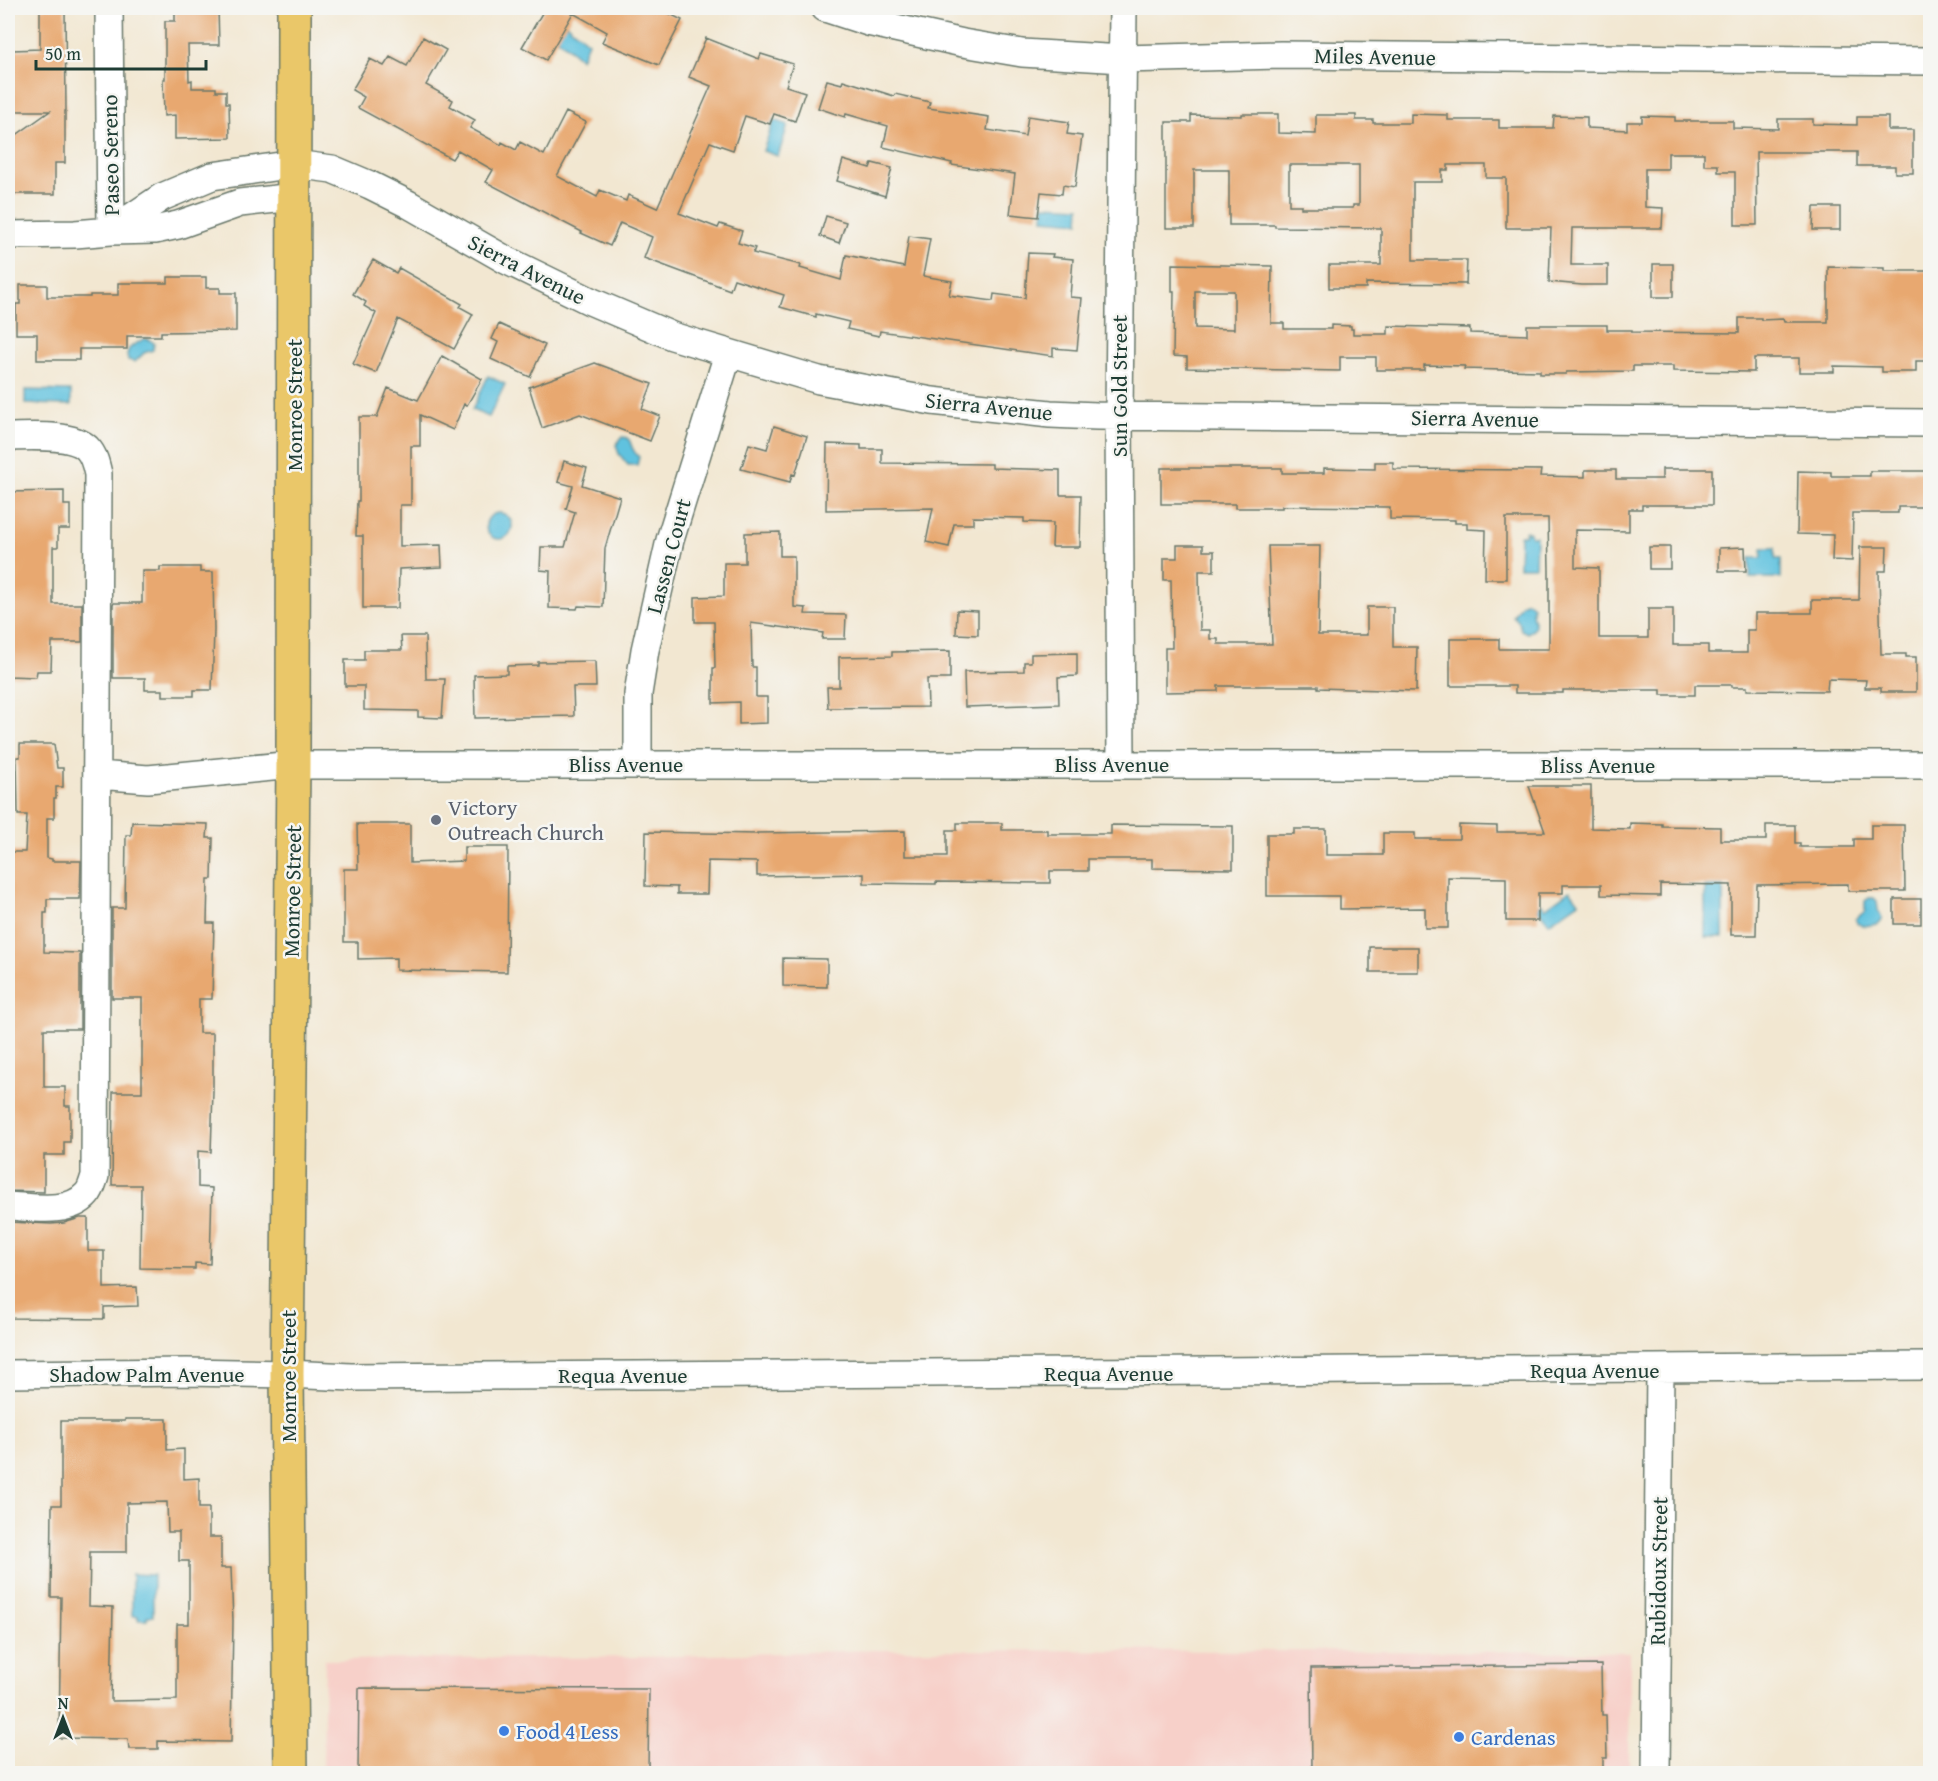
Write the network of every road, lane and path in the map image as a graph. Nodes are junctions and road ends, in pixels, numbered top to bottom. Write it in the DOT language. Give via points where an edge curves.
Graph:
graph roads {
  1 [pos="109,8"];
  2 [pos="294,8"];
  3 [pos="825,8"];
  4 [pos="1123,8"];
  5 [pos="1123,59"];
  6 [pos="1930,61"];
  7 [pos="294,164"];
  8 [pos="294,197"];
  9 [pos="111,231"];
  10 [pos="8,235"];
  11 [pos="728,354"];
  12 [pos="1119,415"];
  13 [pos="1930,423"];
  14 [pos="8,437"];
  15 [pos="638,764"];
  16 [pos="1121,764"];
  17 [pos="293,765"];
  18 [pos="1930,765"];
  19 [pos="98,775"];
  20 [pos="8,1206"];
  21 [pos="1930,1366"];
  22 [pos="1660,1369"];
  23 [pos="8,1374"];
  24 [pos="287,1374"];
  25 [pos="291,1773"];
  26 [pos="1656,1773"];
  1 -- 9 [label="street, Paseo Sereno"];
  2 -- 7 [label="main road, Monroe Street"];
  3 -- 5 [label="street, Miles Avenue" via="963,44"];
  4 -- 5 [label="street, Sun Gold Street"];
  5 -- 6 [label="street, Miles Avenue" via="1281,55"];
  5 -- 12 [label="street, Sun Gold Street"];
  7 -- 8 [label="main road, Monroe Street"];
  7 -- 9 [label="street, Sierra Avenue" via="212,176 162,197"];
  7 -- 11 [label="street, Sierra Avenue" via="332,169 370,185 590,301 672,336"];
  8 -- 9 [label="street, Sierra Avenue" via="240,204 155,230"];
  8 -- 17 [label="main road, Monroe Street"];
  9 -- 10 [label="street, Sierra Avenue"];
  11 -- 12 [label="street, Sierra Avenue" via="819,380 932,401 1050,414"];
  11 -- 15 [label="street, Lassen Court" via="670,540 645,650 638,694"];
  12 -- 13 [label="street, Sierra Avenue"];
  12 -- 16 [label="street, Sun Gold Street"];
  14 -- 19 [label="street" via="75,441 87,448 95,462"];
  15 -- 16 [label="street, Bliss Avenue"];
  15 -- 17 [label="street, Bliss Avenue"];
  16 -- 18 [label="street, Bliss Avenue"];
  17 -- 19 [label="street, Bliss Avenue" via="148,779"];
  17 -- 24 [label="main road, Monroe Street"];
  19 -- 20 [label="street" via="95,1176 88,1194 62,1208"];
  21 -- 22 [label="street, Requa Avenue"];
  22 -- 24 [label="street, Requa Avenue" via="363,1377"];
  22 -- 26 [label="street, Rubidoux Street"];
  23 -- 24 [label="street, Shadow Palm Avenue"];
  24 -- 25 [label="main road, Monroe Street"];
}
